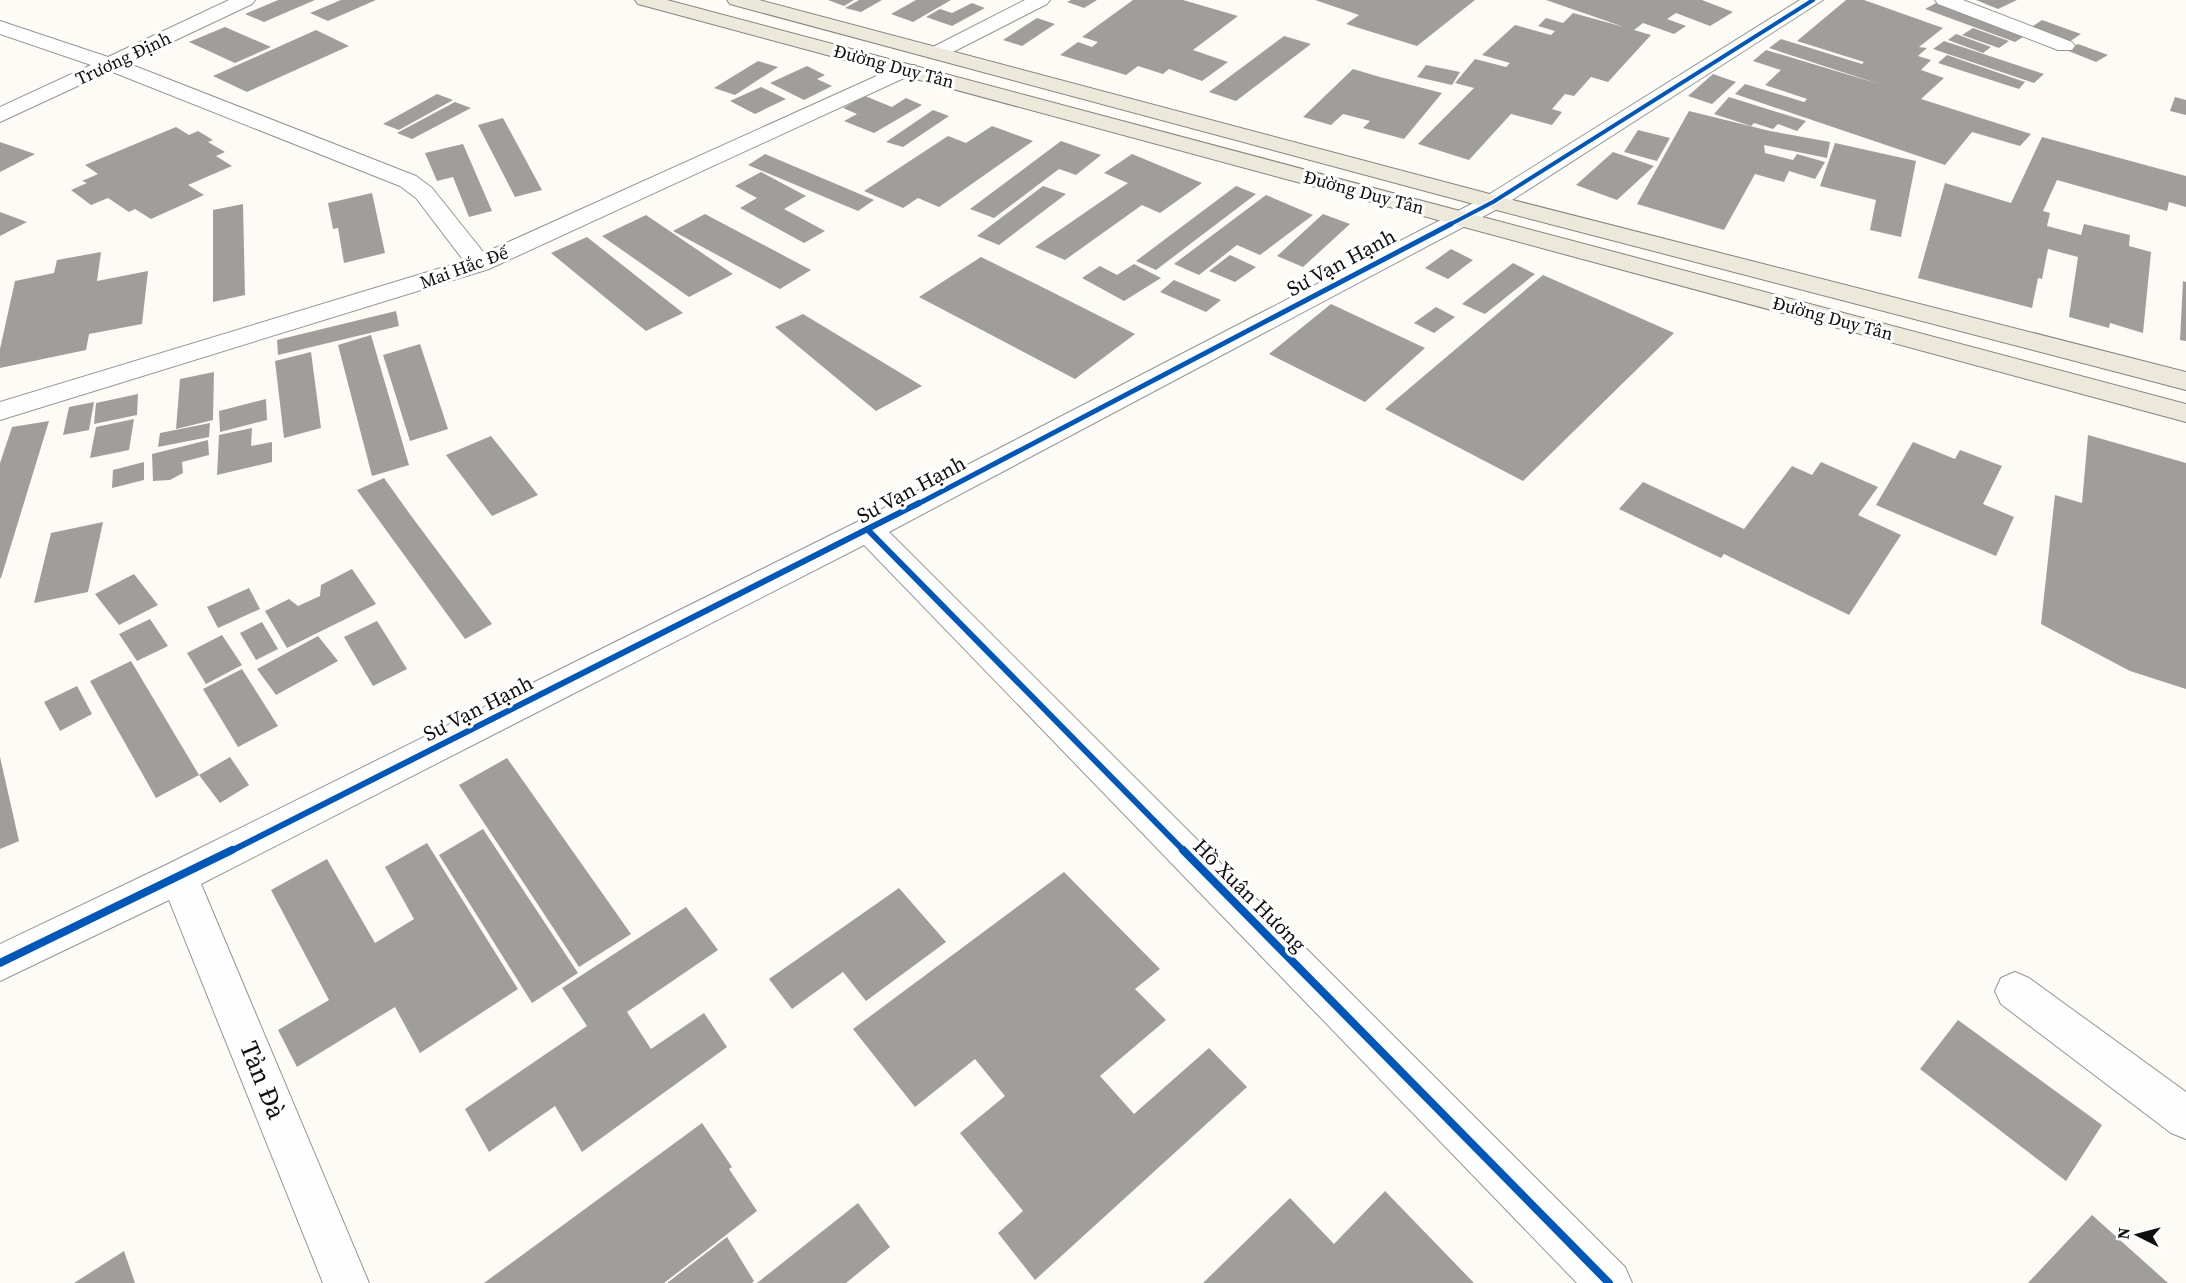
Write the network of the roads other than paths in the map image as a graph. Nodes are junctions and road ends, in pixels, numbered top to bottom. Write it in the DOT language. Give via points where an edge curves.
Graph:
graph roads {
  1 [pos="245,0"];
  2 [pos="645,0"];
  3 [pos="737,0"];
  4 [pos="1040,0"];
  5 [pos="1813,0"];
  6 [pos="1945,0"];
  7 [pos="0,27"];
  8 [pos="2065,46"];
  9 [pos="938,52"];
  10 [pos="112,64"];
  11 [pos="908,69"];
  12 [pos="0,115"];
  13 [pos="1493,202"];
  14 [pos="1461,218"];
  15 [pos="480,264"];
  16 [pos="2186,381"];
  17 [pos="0,411"];
  18 [pos="2186,413"];
  19 [pos="868,530"];
  20 [pos="179,878"];
  21 [pos="0,963"];
  22 [pos="2015,991"];
  23 [pos="2186,1119"];
  24 [pos="346,1283"];
  25 [pos="1609,1283"];
  1 -- 10 [label="street, Trương Định"];
  2 -- 11 [label="main road, Đường Duy Tân"];
  3 -- 9 [label="main road, Đường Duy Tân"];
  4 -- 9 [label="street"];
  5 -- 13 [label="street, Sư Vạn Hạnh"];
  6 -- 8 [label="street"];
  7 -- 10 [label="street"];
  9 -- 13 [label="main road, Đường Duy Tân"];
  10 -- 12 [label="street, Trương Định"];
  10 -- 15 [label="street" via="408,181 424,194"];
  11 -- 14 [label="main road, Đường Duy Tân"];
  11 -- 15 [label="street, Mai Hắc Đế"];
  13 -- 14 [label="street, Sư Vạn Hạnh"];
  13 -- 16 [label="main road, Đường Duy Tân"];
  14 -- 18 [label="main road, Đường Duy Tân"];
  14 -- 19 [label="street, Sư Vạn Hạnh"];
  15 -- 17 [label="street, Mai Hắc Đế"];
  19 -- 20 [label="street, Sư Vạn Hạnh"];
  19 -- 25 [label="street, Hồ Xuân Hương"];
  20 -- 21 [label="street, Sư Vạn Hạnh"];
  20 -- 24 [label="street, Tản Đà"];
  22 -- 23 [label="street"];
}
